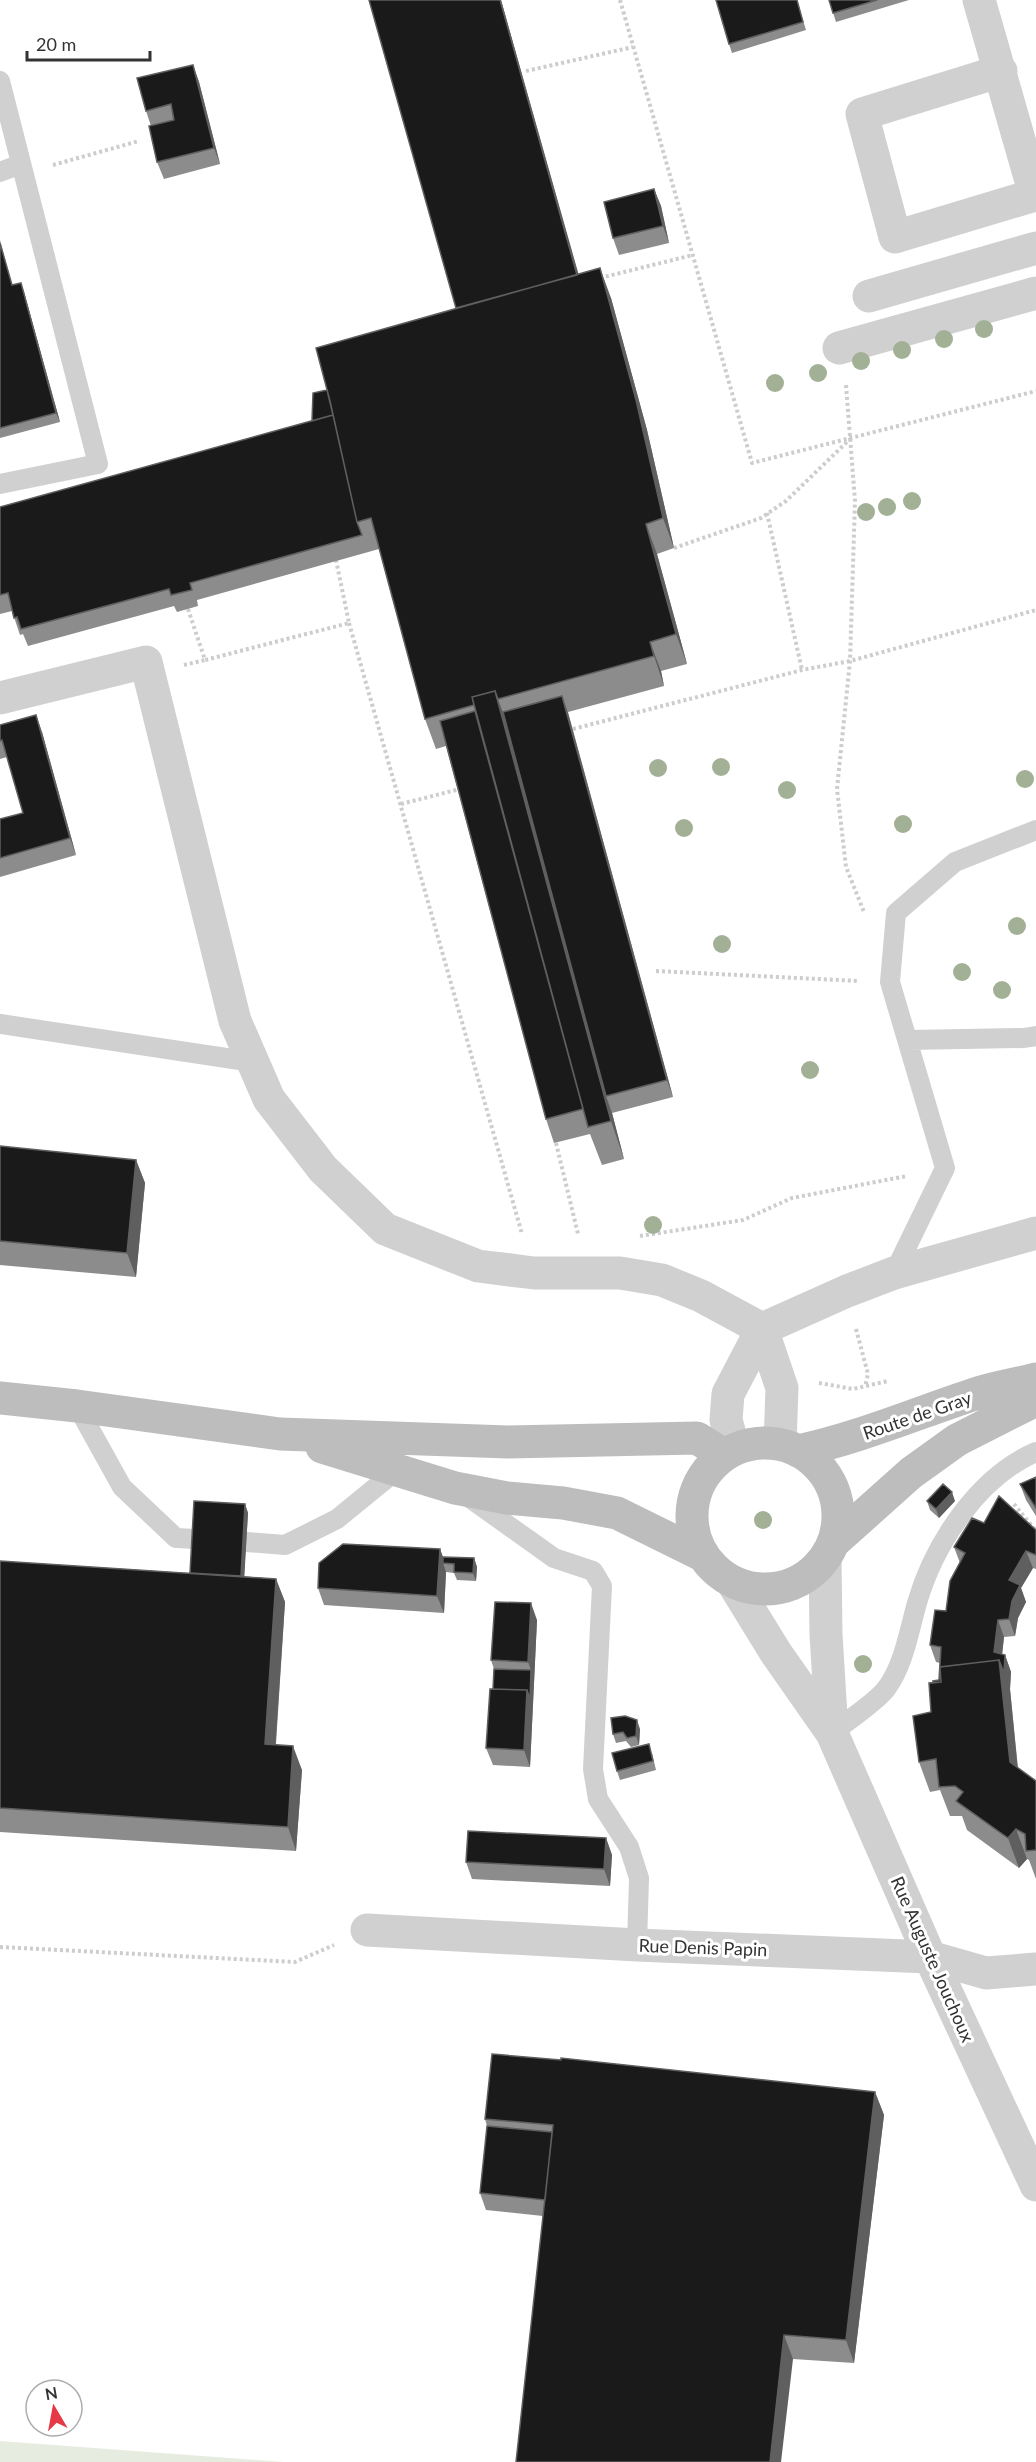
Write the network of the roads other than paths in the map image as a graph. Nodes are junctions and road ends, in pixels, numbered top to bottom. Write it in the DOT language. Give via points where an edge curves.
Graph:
graph roads {
  1 [pos="980,0"];
  2 [pos="1001,72"];
  3 [pos="0,81"];
  4 [pos="22,168"];
  5 [pos="0,172"];
  6 [pos="1036,248"];
  7 [pos="1036,293"];
  8 [pos="869,296"];
  9 [pos="842,362"];
  10 [pos="0,484"];
  11 [pos="0,698"];
  12 [pos="1036,830"];
  13 [pos="0,1024"];
  14 [pos="1036,1036"];
  15 [pos="908,1040"];
  16 [pos="253,1062"];
  17 [pos="1036,1233"];
  18 [pos="894,1273"];
  19 [pos="762,1329"];
  20 [pos="1036,1380"];
  21 [pos="0,1398"];
  22 [pos="1036,1400"];
  23 [pos="77,1406"];
  24 [pos="280,1434"];
  25 [pos="789,1447"];
  26 [pos="729,1452"];
  27 [pos="1036,1452"];
  28 [pos="397,1470"];
  29 [pos="455,1488"];
  30 [pos="195,1539"];
  31 [pos="247,1542"];
  32 [pos="830,1550"];
  33 [pos="702,1555"];
  34 [pos="733,1583"];
  35 [pos="832,1733"];
  36 [pos="368,1930"];
  37 [pos="637,1945"];
  38 [pos="930,1957"];
  39 [pos="1036,1969"];
  40 [pos="1036,2185"];
  1 -- 2 [label="street"];
  2 -- 2 [label="street" via="862,114 895,237 1035,195"];
  3 -- 4 [label="lane"];
  4 -- 5 [label="lane"];
  4 -- 10 [label="lane" via="98,464"];
  6 -- 8 [label="street"];
  7 -- 9 [label="street"];
  11 -- 16 [label="street" via="146,662 235,1020"];
  12 -- 15 [label="lane" via="955,862 896,913 891,982"];
  13 -- 16 [label="lane"];
  14 -- 15 [label="lane"];
  15 -- 18 [label="lane" via="945,1168"];
  16 -- 19 [label="street" via="269,1100 323,1169 385,1229 478,1266 534,1273 620,1273 662,1280"];
  17 -- 18 [label="street"];
  18 -- 19 [label="street"];
  19 -- 25 [label="street" via="782,1388"];
  19 -- 26 [label="street" via="728,1394"];
  20 -- 25 [label="main road, Route de Gray" via="979,1393 834,1443"];
  21 -- 23 [label="main road"];
  22 -- 32 [label="main road, Route de Gray" via="957,1440 911,1473"];
  23 -- 24 [label="main road"];
  23 -- 30 [label="lane" via="122,1487 176,1538"];
  24 -- 26 [label="main road" via="508,1442 697,1438"];
  24 -- 28 [label="main road"];
  25 -- 26 [label="main road" via="757,1443"];
  25 -- 32 [label="main road" via="820,1466 834,1489 839,1515"];
  26 -- 33 [label="main road" via="706,1472 694,1495 691,1520"];
  27 -- 35 [label="lane" via="993,1478 966,1509 941,1545 918,1599 898,1666 885,1690"];
  28 -- 29 [label="main road"];
  28 -- 31 [label="lane" via="337,1519 285,1545"];
  29 -- 33 [label="main road" via="617,1513"];
  29 -- 37 [label="lane" via="554,1558 593,1571 602,1586 593,1769 598,1799 629,1847 639,1878"];
  32 -- 34 [label="main road" via="807,1577 783,1588 758,1590"];
  32 -- 35 [label="street, Rue Auguste Jouchoux" via="826,1634"];
  33 -- 34 [label="main road"];
  34 -- 35 [label="street, Rue Auguste Jouchoux"];
  35 -- 38 [label="street, Rue Auguste Jouchoux"];
  36 -- 37 [label="street, Rue Denis Papin"];
  37 -- 38 [label="street, Rue Denis Papin"];
  38 -- 39 [label="street, Rue Denis Papin" via="986,1973"];
  38 -- 40 [label="street, Rue Auguste Jouchoux"];
}
